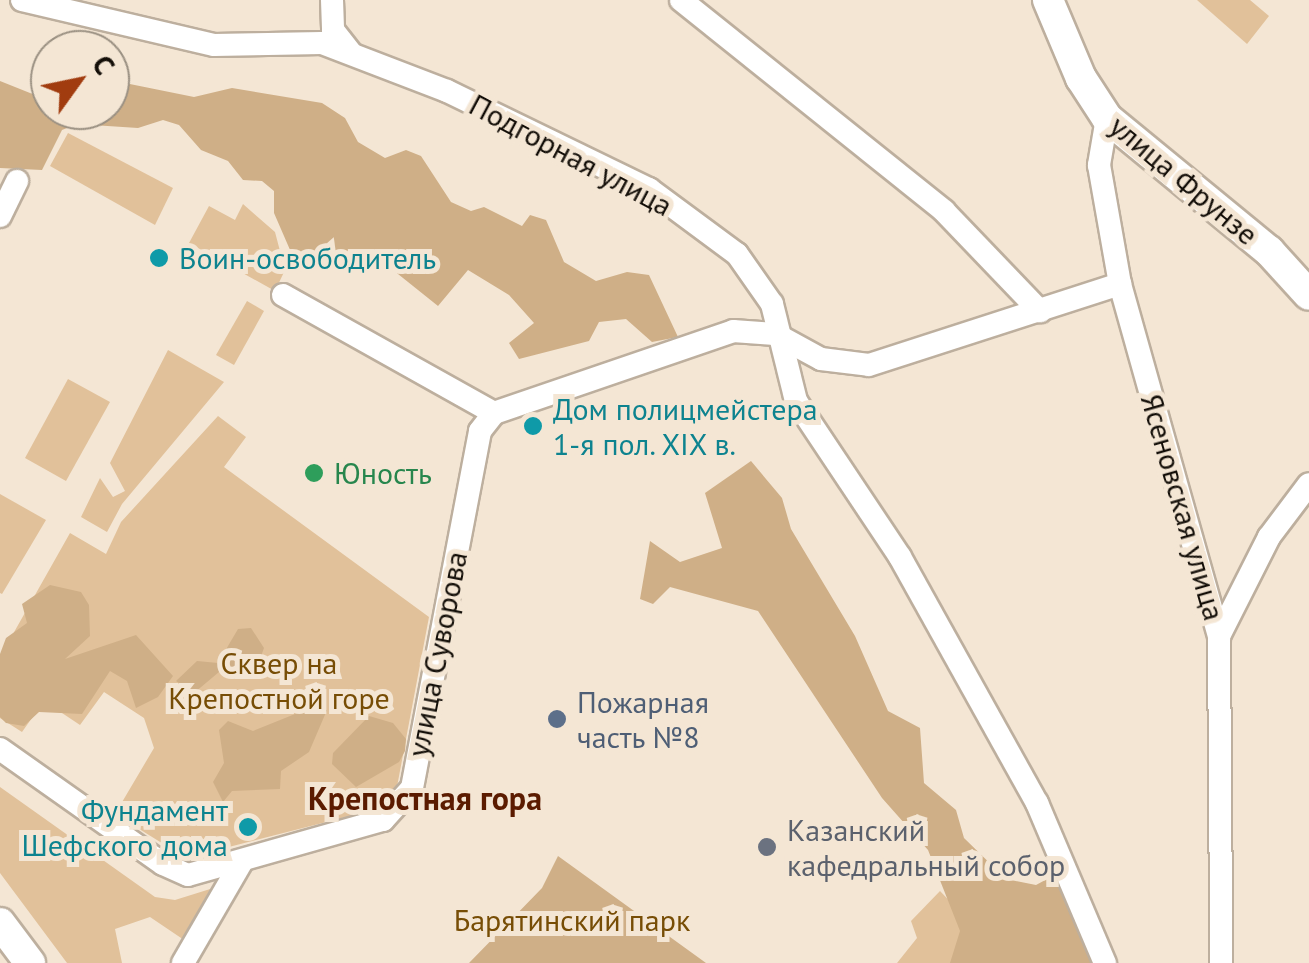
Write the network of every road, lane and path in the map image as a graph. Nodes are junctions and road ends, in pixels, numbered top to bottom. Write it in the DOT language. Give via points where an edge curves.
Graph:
graph roads {
  1 [pos="22,0"];
  2 [pos="332,0"];
  3 [pos="681,0"];
  4 [pos="1048,5"];
  5 [pos="351,54"];
  6 [pos="1107,118"];
  7 [pos="17,181"];
  8 [pos="0,216"];
  9 [pos="1120,284"];
  10 [pos="283,295"];
  11 [pos="1309,295"];
  12 [pos="1040,311"];
  13 [pos="775,334"];
  14 [pos="494,413"];
  15 [pos="1309,484"];
  16 [pos="1219,636"];
  17 [pos="0,749"];
  18 [pos="241,862"];
  19 [pos="0,923"];
  20 [pos="30,963"];
  21 [pos="182,963"];
  22 [pos="1105,963"];
  23 [pos="1221,963"];
  1 -- 5 [label="street, Подгорная улица" via="214,45 322,43"];
  2 -- 5 [label="street" via="333,30"];
  3 -- 12 [label="street" via="944,210"];
  4 -- 6 [label="main road, улица Фрунзе"];
  5 -- 13 [label="street, Подгорная улица" via="446,91 649,189 738,254 772,304"];
  6 -- 9 [label="street, Ясеновская улица" via="1098,165"];
  6 -- 11 [label="main road, улица Фрунзе" via="1240,225"];
  7 -- 8 [label="street"];
  9 -- 12 [label="street"];
  9 -- 16 [label="street, Ясеновская улица"];
  10 -- 14 [label="street"];
  12 -- 13 [label="street" via="869,366 821,359"];
  13 -- 14 [label="street" via="733,330"];
  13 -- 22 [label="street, Подгорная улица" via="796,401 900,557 1036,803"];
  14 -- 18 [label="street, улица Суворова" via="480,431 404,803 361,829"];
  15 -- 16 [label="street" via="1269,538"];
  16 -- 23 [label="street, Ясеновская улица"];
  17 -- 18 [label="street, улица Суворова" via="177,872"];
  18 -- 21 [label="street"];
  19 -- 20 [label="main road"];
}
